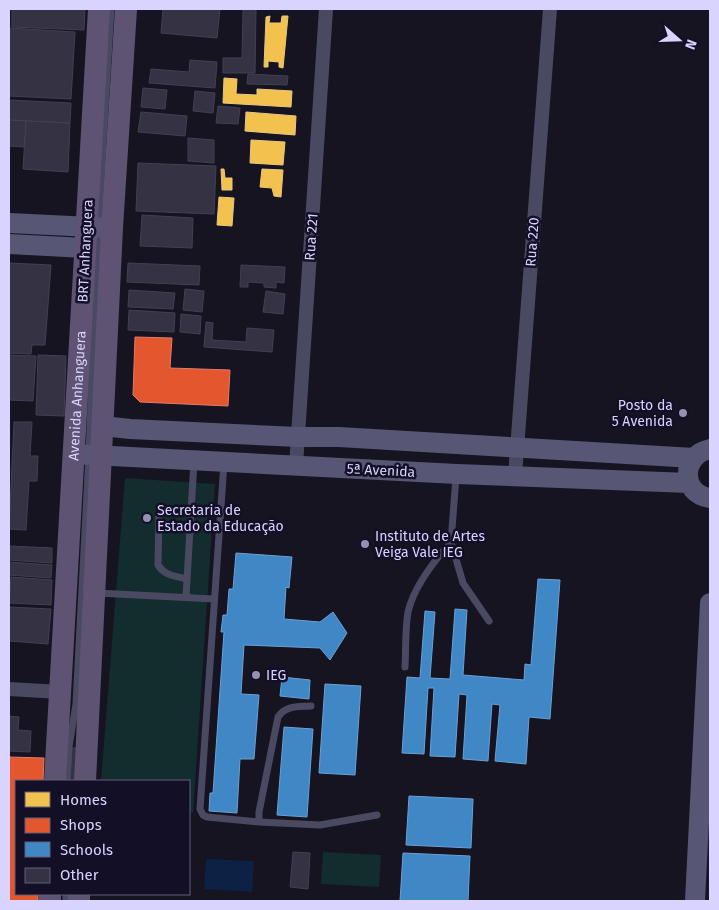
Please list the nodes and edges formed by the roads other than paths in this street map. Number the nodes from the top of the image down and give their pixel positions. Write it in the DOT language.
graph roads {
  1 [pos="100,9"];
  2 [pos="111,9"];
  3 [pos="126,9"];
  4 [pos="326,9"];
  5 [pos="550,9"];
  6 [pos="9,224"];
  7 [pos="95,233"];
  8 [pos="9,244"];
  9 [pos="103,426"];
  10 [pos="298,437"];
  11 [pos="516,448"];
  12 [pos="702,453"];
  13 [pos="88,455"];
  14 [pos="194,461"];
  15 [pos="224,462"];
  16 [pos="296,466"];
  17 [pos="457,474"];
  18 [pos="515,476"];
  19 [pos="690,483"];
  20 [pos="710,498"];
  21 [pos="159,515"];
  22 [pos="451,542"];
  23 [pos="186,579"];
  24 [pos="94,593"];
  25 [pos="186,598"];
  26 [pos="214,598"];
  27 [pos="710,603"];
  28 [pos="489,621"];
  29 [pos="709,653"];
  30 [pos="405,667"];
  31 [pos="9,689"];
  32 [pos="68,698"];
  33 [pos="311,706"];
  34 [pos="55,780"];
  35 [pos="67,780"];
  36 [pos="79,780"];
  37 [pos="85,780"];
  38 [pos="377,816"];
  39 [pos="259,822"];
  40 [pos="695,901"];
  1 -- 7 [label="main road, Avenida Anhanguera"];
  2 -- 7 [label="lane, BRT Anhanguera"];
  3 -- 7 [label="main road, Avenida Anhanguera"];
  4 -- 10 [label="street, Rua 221"];
  5 -- 11 [label="street, Rua 220"];
  6 -- 7 [label="main road"];
  7 -- 8 [label="main road"];
  7 -- 9 [label="main road, Avenida Anhanguera"];
  7 -- 13 [label="main road, Avenida Anhanguera"];
  9 -- 10 [label="main road"];
  9 -- 13 [label="main road, Avenida Anhanguera"];
  10 -- 11 [label="main road"];
  10 -- 16 [label="street, Rua 221"];
  11 -- 12 [label="main road"];
  11 -- 18 [label="street, Rua 220"];
  12 -- 19 [label="main road"];
  13 -- 14 [label="main road, 5ª Avenida"];
  13 -- 24 [label="main road, Avenida Anhanguera"];
  13 -- 32 [label="main road, Avenida Anhanguera"];
  14 -- 15 [label="main road, 5ª Avenida"];
  14 -- 23 [label="lane"];
  15 -- 16 [label="main road, 5ª Avenida"];
  15 -- 26 [label="lane"];
  16 -- 17 [label="main road, 5ª Avenida"];
  17 -- 18 [label="main road, 5ª Avenida"];
  17 -- 22 [label="lane"];
  18 -- 19 [label="main road, 5ª Avenida"];
  19 -- 20 [label="main road"];
  21 -- 23 [label="lane"];
  22 -- 28 [label="lane"];
  22 -- 30 [label="lane"];
  23 -- 25 [label="lane"];
  24 -- 25 [label="lane"];
  24 -- 37 [label="main road, Avenida Anhanguera"];
  25 -- 26 [label="lane"];
  26 -- 39 [label="lane"];
  27 -- 29 [label="main road"];
  29 -- 40 [label="main road"];
  31 -- 32 [label="street"];
  32 -- 34 [label="main road, Avenida Anhanguera"];
  32 -- 35 [label="lane"];
  32 -- 36 [label="lane"];
  33 -- 39 [label="lane"];
  38 -- 39 [label="lane"];
}
